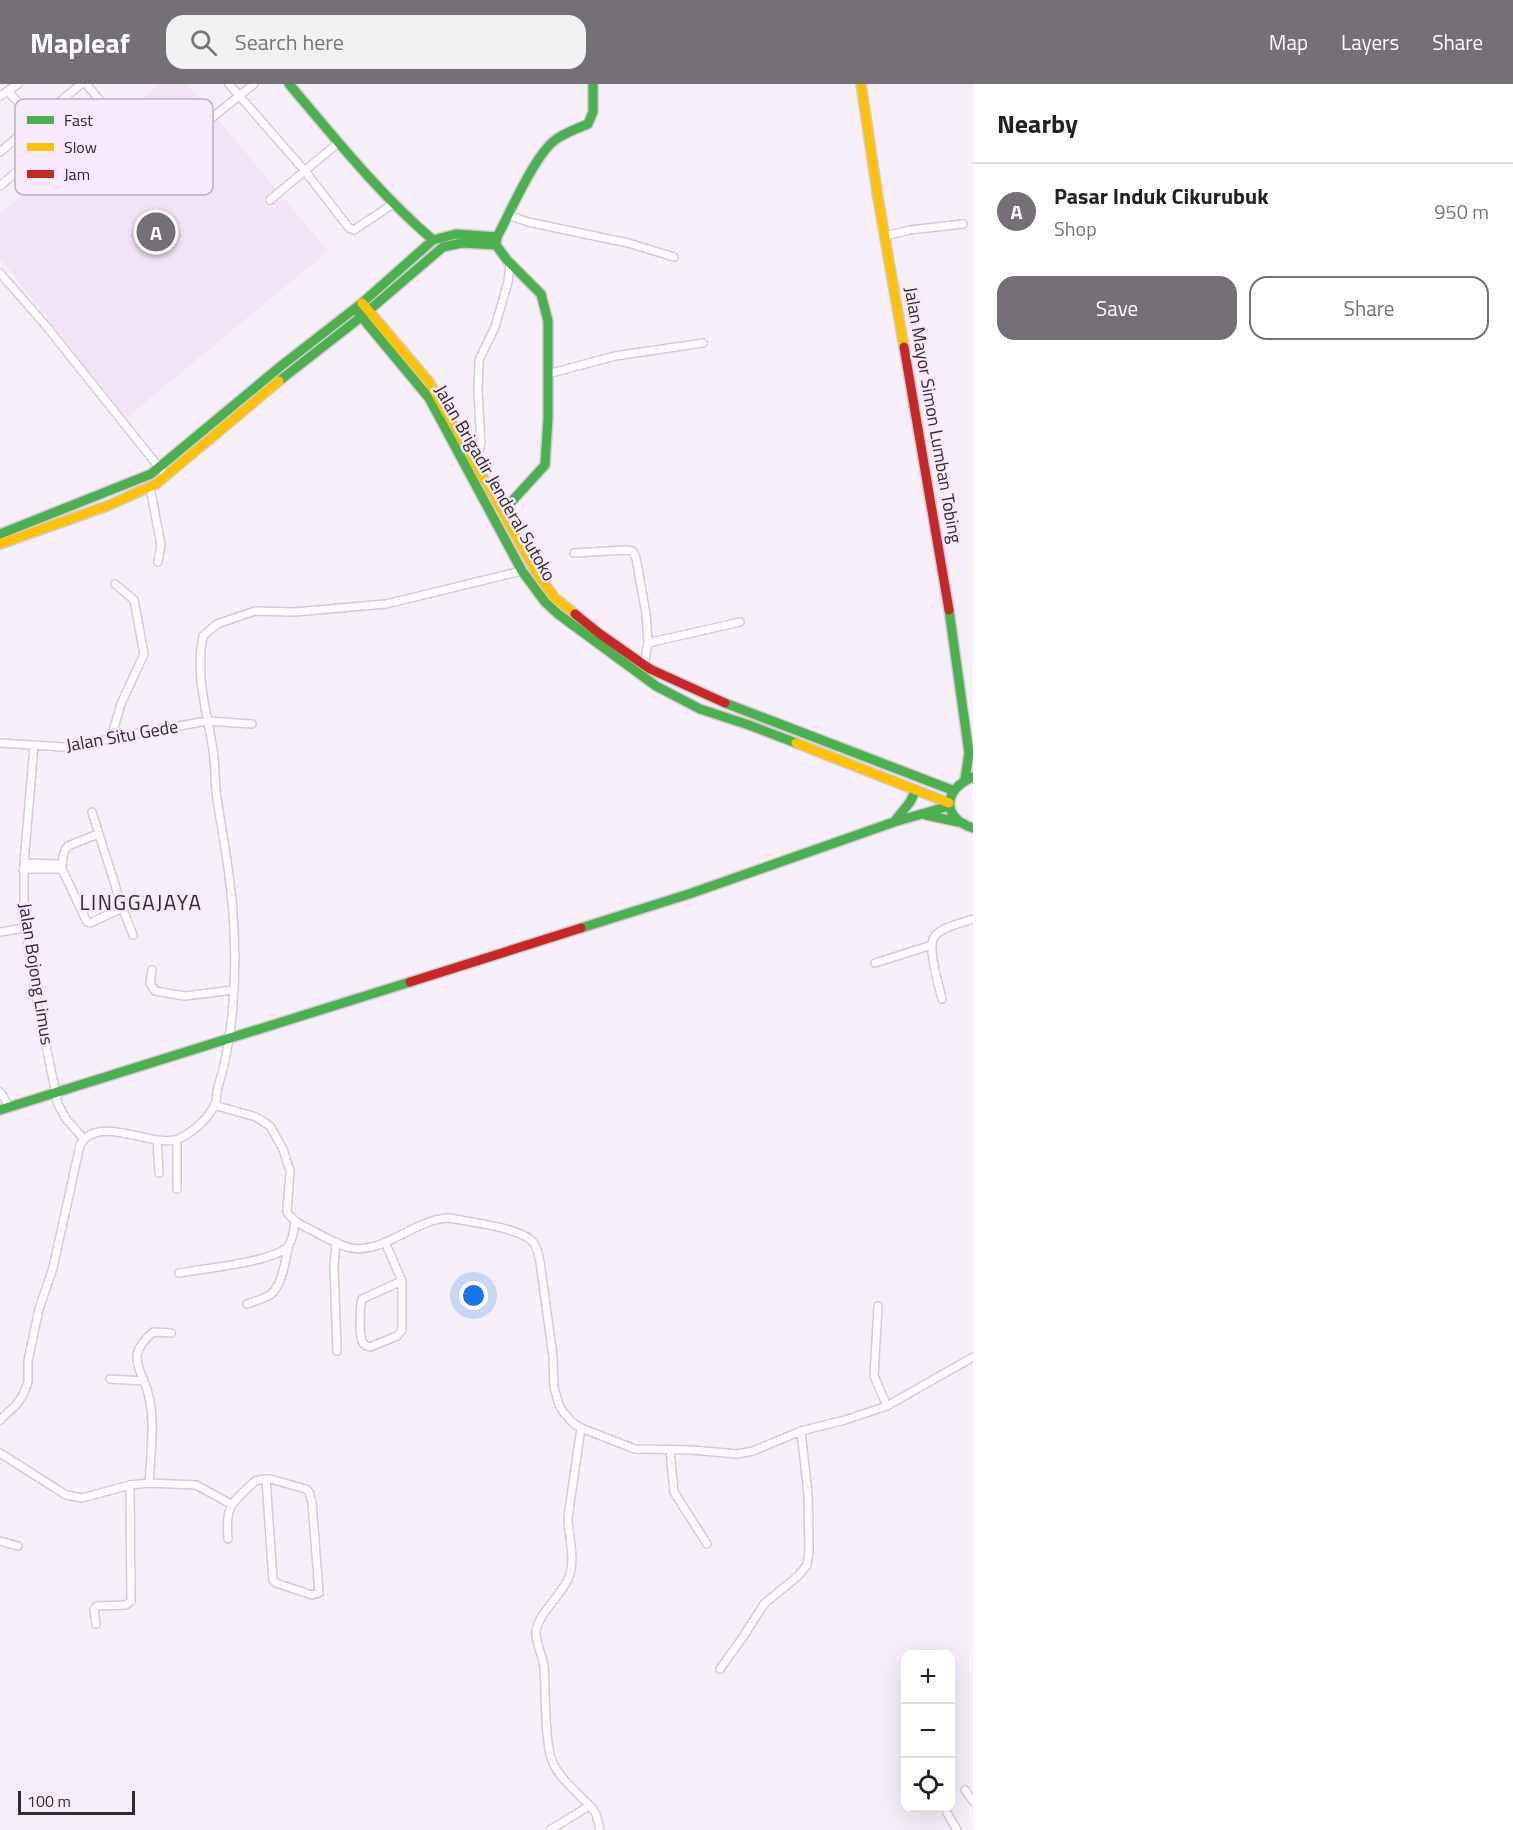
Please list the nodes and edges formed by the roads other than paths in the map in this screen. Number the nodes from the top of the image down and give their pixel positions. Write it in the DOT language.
graph roads {
  1 [pos="18,84"];
  2 [pos="81,84"];
  3 [pos="86,84"];
  4 [pos="229,84"];
  5 [pos="254,84"];
  6 [pos="289,84"];
  7 [pos="593,84"];
  8 [pos="861,84"];
  9 [pos="8,92"];
  10 [pos="0,96"];
  11 [pos="239,96"];
  12 [pos="15,99"];
  13 [pos="63,99"];
  14 [pos="99,99"];
  15 [pos="213,117"];
  16 [pos="15,139"];
  17 [pos="338,143"];
  18 [pos="0,152"];
  19 [pos="305,171"];
  20 [pos="15,173"];
  21 [pos="0,186"];
  22 [pos="270,200"];
  23 [pos="393,204"];
  24 [pos="508,215"];
  25 [pos="963,224"];
  26 [pos="885,236"];
  27 [pos="433,240"];
  28 [pos="496,241"];
  29 [pos="674,257"];
  30 [pos="510,263"];
  31 [pos="0,273"];
  32 [pos="362,309"];
  33 [pos="703,343"];
  34 [pos="548,374"];
  35 [pos="475,461"];
  36 [pos="159,467"];
  37 [pos="476,474"];
  38 [pos="166,476"];
  39 [pos="150,488"];
  40 [pos="503,511"];
  41 [pos="0,534"];
  42 [pos="0,544"];
  43 [pos="574,554"];
  44 [pos="158,562"];
  45 [pos="522,571"];
  46 [pos="115,584"];
  47 [pos="740,622"];
  48 [pos="597,638"];
  49 [pos="648,643"];
  50 [pos="644,665"];
  51 [pos="708,698"];
  52 [pos="700,709"];
  53 [pos="207,722"];
  54 [pos="252,724"];
  55 [pos="111,738"];
  56 [pos="0,743"];
  57 [pos="34,746"];
  58 [pos="971,757"];
  59 [pos="969,778"];
  60 [pos="916,790"];
  61 [pos="952,790"];
  62 [pos="949,805"];
  63 [pos="92,812"];
  64 [pos="923,814"];
  65 [pos="894,822"];
  66 [pos="958,822"];
  67 [pos="971,828"];
  68 [pos="98,834"];
  69 [pos="973,837"];
  70 [pos="23,866"];
  71 [pos="62,866"];
  72 [pos="140,900"];
  73 [pos="122,907"];
  74 [pos="973,919"];
  75 [pos="25,928"];
  76 [pos="0,932"];
  77 [pos="133,935"];
  78 [pos="932,945"];
  79 [pos="875,963"];
  80 [pos="152,970"];
  81 [pos="233,990"];
  82 [pos="942,999"];
  83 [pos="229,1039"];
  84 [pos="0,1092"];
  85 [pos="56,1093"];
  86 [pos="214,1105"];
  87 [pos="5,1109"];
  88 [pos="84,1139"];
  89 [pos="157,1140"];
  90 [pos="177,1140"];
  91 [pos="159,1173"];
  92 [pos="177,1189"];
  93 [pos="295,1222"];
  94 [pos="336,1242"];
  95 [pos="385,1242"];
  96 [pos="289,1245"];
  97 [pos="179,1273"];
  98 [pos="402,1281"];
  99 [pos="247,1304"];
  100 [pos="878,1306"];
  101 [pos="171,1332"];
  102 [pos="337,1351"];
  103 [pos="973,1357"];
  104 [pos="110,1379"];
  105 [pos="144,1380"];
  106 [pos="887,1406"];
  107 [pos="0,1420"];
  108 [pos="581,1428"];
  109 [pos="801,1431"];
  110 [pos="670,1450"];
  111 [pos="0,1453"];
  112 [pos="266,1479"];
  113 [pos="149,1482"];
  114 [pos="130,1485"];
  115 [pos="231,1504"];
  116 [pos="228,1539"];
  117 [pos="0,1541"];
  118 [pos="707,1544"];
  119 [pos="18,1546"];
  120 [pos="96,1624"];
  121 [pos="720,1669"];
  122 [pos="965,1790"];
  123 [pos="973,1802"];
  124 [pos="589,1806"];
  125 [pos="947,1813"];
  126 [pos="550,1830"];
  127 [pos="600,1830"];
  128 [pos="957,1830"];
  1 -- 9 [label="street"];
  2 -- 13 [label="street"];
  3 -- 14 [label="street"];
  4 -- 11 [label="street"];
  5 -- 11 [label="street"];
  6 -- 17 [label="street"];
  7 -- 24 [label="street"];
  8 -- 26 [label="street, Jalan Mayor Simon Lumban Tobing"];
  9 -- 10 [label="street"];
  9 -- 12 [label="street"];
  11 -- 15 [label="street"];
  11 -- 19 [label="street"];
  16 -- 18 [label="street"];
  17 -- 19 [label="street"];
  17 -- 23 [label="street"];
  19 -- 22 [label="street"];
  19 -- 23 [label="street"];
  20 -- 21 [label="street"];
  23 -- 27 [label="street"];
  24 -- 28 [label="street"];
  24 -- 29 [label="street"];
  25 -- 26 [label="street"];
  26 -- 58 [label="street, Jalan Mayor Simon Lumban Tobing"];
  27 -- 28 [label="street"];
  27 -- 32 [label="street"];
  28 -- 30 [label="street"];
  28 -- 32 [label="street"];
  30 -- 34 [label="street"];
  30 -- 35 [label="street"];
  31 -- 36 [label="street"];
  32 -- 35 [label="street"];
  32 -- 36 [label="street"];
  32 -- 37 [label="street, Jalan Brigadir Jenderal Sutoko"];
  32 -- 38 [label="street"];
  33 -- 34 [label="street"];
  34 -- 40 [label="street"];
  35 -- 37 [label="street"];
  36 -- 38 [label="street"];
  36 -- 41 [label="street"];
  37 -- 40 [label="street"];
  37 -- 45 [label="street, Jalan Brigadir Jenderal Sutoko"];
  38 -- 39 [label="street"];
  39 -- 42 [label="street"];
  39 -- 44 [label="street"];
  40 -- 48 [label="street"];
  43 -- 49 [label="street"];
  45 -- 48 [label="street, Jalan Brigadir Jenderal Sutoko"];
  45 -- 53 [label="street"];
  46 -- 55 [label="street"];
  47 -- 49 [label="street"];
  48 -- 50 [label="street"];
  48 -- 52 [label="street, Jalan Brigadir Jenderal Sutoko"];
  49 -- 50 [label="street"];
  50 -- 51 [label="street"];
  51 -- 52 [label="street"];
  51 -- 61 [label="street"];
  52 -- 60 [label="street, Jalan Brigadir Jenderal Sutoko"];
  53 -- 54 [label="street, Jalan Situ Gede"];
  53 -- 55 [label="street, Jalan Situ Gede"];
  53 -- 81 [label="street"];
  55 -- 57 [label="street, Jalan Situ Gede"];
  56 -- 57 [label="street, Jalan Situ Gede"];
  57 -- 70 [label="street, Jalan Bojong Limus"];
  58 -- 59 [label="street, Jalan Mayor Simon Lumban Tobing"];
  59 -- 61 [label="street"];
  60 -- 62 [label="street, Jalan Brigadir Jenderal Sutoko"];
  60 -- 65 [label="street"];
  61 -- 62 [label="street"];
  62 -- 64 [label="street"];
  62 -- 66 [label="street"];
  63 -- 68 [label="street"];
  64 -- 65 [label="street"];
  64 -- 66 [label="street"];
  65 -- 83 [label="street"];
  66 -- 67 [label="street"];
  67 -- 69 [label="street"];
  68 -- 71 [label="street"];
  68 -- 73 [label="street"];
  70 -- 71 [label="street"];
  70 -- 75 [label="street, Jalan Bojong Limus"];
  71 -- 73 [label="street"];
  72 -- 73 [label="street"];
  73 -- 77 [label="street"];
  74 -- 78 [label="street"];
  75 -- 76 [label="street"];
  75 -- 85 [label="street, Jalan Bojong Limus"];
  78 -- 79 [label="street"];
  78 -- 82 [label="street"];
  80 -- 81 [label="street"];
  81 -- 83 [label="street"];
  83 -- 85 [label="street"];
  83 -- 86 [label="street"];
  84 -- 87 [label="street"];
  85 -- 87 [label="street"];
  85 -- 88 [label="street, Jalan Bojong Limus"];
  86 -- 90 [label="street"];
  86 -- 93 [label="street"];
  88 -- 89 [label="street"];
  88 -- 107 [label="street"];
  89 -- 90 [label="street"];
  89 -- 91 [label="street"];
  90 -- 92 [label="street"];
  93 -- 94 [label="street"];
  93 -- 96 [label="street"];
  94 -- 95 [label="street"];
  94 -- 102 [label="street"];
  95 -- 98 [label="street"];
  95 -- 108 [label="street"];
  96 -- 97 [label="street"];
  96 -- 99 [label="street"];
  98 -- 98 [label="street"];
  100 -- 106 [label="street"];
  101 -- 105 [label="street"];
  103 -- 106 [label="street"];
  104 -- 105 [label="street"];
  105 -- 113 [label="street"];
  106 -- 109 [label="street"];
  108 -- 110 [label="street"];
  108 -- 124 [label="street"];
  109 -- 110 [label="street"];
  109 -- 121 [label="street"];
  110 -- 118 [label="street"];
  111 -- 114 [label="street"];
  112 -- 112 [label="street"];
  112 -- 115 [label="street"];
  113 -- 114 [label="street"];
  113 -- 115 [label="street"];
  114 -- 120 [label="street"];
  115 -- 116 [label="street"];
  117 -- 119 [label="street"];
  122 -- 123 [label="street"];
  124 -- 126 [label="street"];
  124 -- 127 [label="street"];
  125 -- 128 [label="street"];
}
